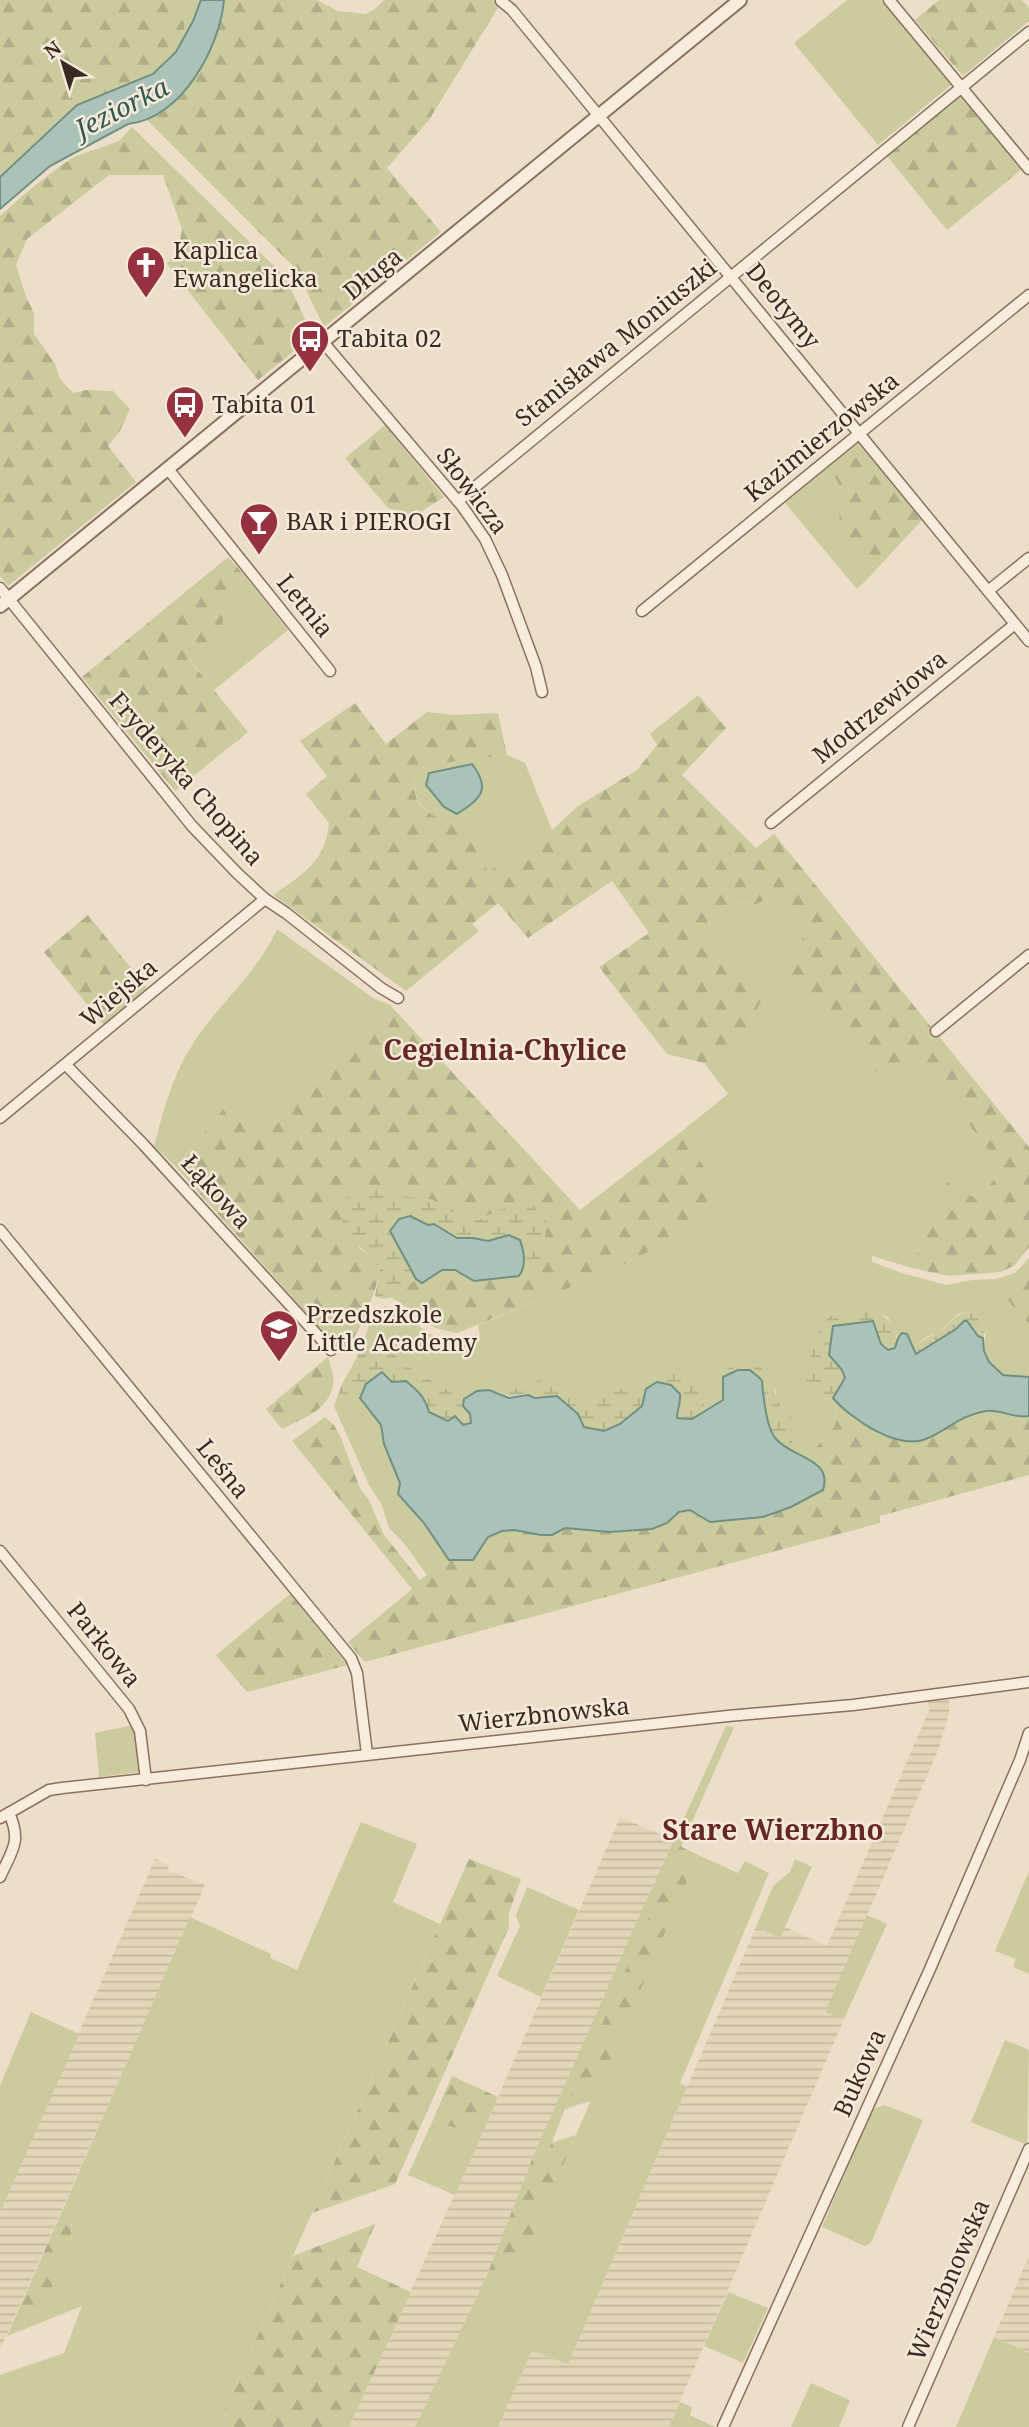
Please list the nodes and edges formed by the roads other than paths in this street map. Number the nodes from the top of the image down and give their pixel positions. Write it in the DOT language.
graph roads {
  1 [pos="740,0"];
  2 [pos="889,0"];
  3 [pos="501,1"];
  4 [pos="1029,32"];
  5 [pos="962,88"];
  6 [pos="600,116"];
  7 [pos="1029,169"];
  8 [pos="732,276"];
  9 [pos="1029,295"];
  10 [pos="323,342"];
  11 [pos="859,434"];
  12 [pos="168,469"];
  13 [pos="458,501"];
  14 [pos="1029,558"];
  15 [pos="0,588"];
  16 [pos="988,591"];
  17 [pos="5,603"];
  18 [pos="642,611"];
  19 [pos="1015,624"];
  20 [pos="1029,641"];
  21 [pos="330,671"];
  22 [pos="542,692"];
  23 [pos="771,822"];
  24 [pos="265,899"];
  25 [pos="1029,955"];
  26 [pos="398,998"];
  27 [pos="936,1031"];
  28 [pos="66,1065"];
  29 [pos="0,1118"];
  30 [pos="0,1230"];
  31 [pos="331,1350"];
  32 [pos="0,1551"];
  33 [pos="1029,1682"];
  34 [pos="1029,1733"];
  35 [pos="367,1754"];
  36 [pos="146,1780"];
  37 [pos="5,1816"];
  38 [pos="0,1877"];
  39 [pos="1029,2149"];
  40 [pos="723,2427"];
  41 [pos="908,2427"];
  1 -- 6 [label="street, Długa"];
  2 -- 5 [label="street"];
  3 -- 6 [label="street, Deotymy"];
  4 -- 5 [label="street, Stanisława Moniuszki"];
  5 -- 7 [label="street"];
  5 -- 8 [label="street, Stanisława Moniuszki"];
  6 -- 8 [label="street, Deotymy"];
  6 -- 10 [label="street, Długa"];
  8 -- 11 [label="street, Deotymy"];
  8 -- 13 [label="street, Stanisława Moniuszki"];
  9 -- 11 [label="street, Kazimierzowska"];
  10 -- 12 [label="street, Długa"];
  10 -- 13 [label="street, Słowicza"];
  11 -- 16 [label="street, Deotymy"];
  11 -- 18 [label="street, Kazimierzowska"];
  12 -- 17 [label="street, Długa"];
  12 -- 21 [label="street, Letnia"];
  13 -- 22 [label="street, Słowicza"];
  14 -- 16 [label="street"];
  15 -- 17 [label="street, Fryderyka Chopina"];
  16 -- 19 [label="street, Deotymy"];
  17 -- 24 [label="street, Fryderyka Chopina"];
  19 -- 20 [label="street, Deotymy"];
  19 -- 23 [label="street, Modrzewiowa"];
  24 -- 26 [label="street, Fryderyka Chopina"];
  24 -- 28 [label="street, Wiejska"];
  25 -- 27 [label="street"];
  28 -- 29 [label="street, Wiejska"];
  28 -- 31 [label="street, Łąkowa"];
  30 -- 35 [label="street, Leśna"];
  32 -- 36 [label="street, Parkowa"];
  33 -- 35 [label="street, Wierzbnowska"];
  34 -- 40 [label="street, Bukowa"];
  35 -- 36 [label="street, Wierzbnowska"];
  36 -- 37 [label="street, Wierzbnowska"];
  37 -- 38 [label="street"];
  39 -- 41 [label="street, Wierzbnowska"];
}
